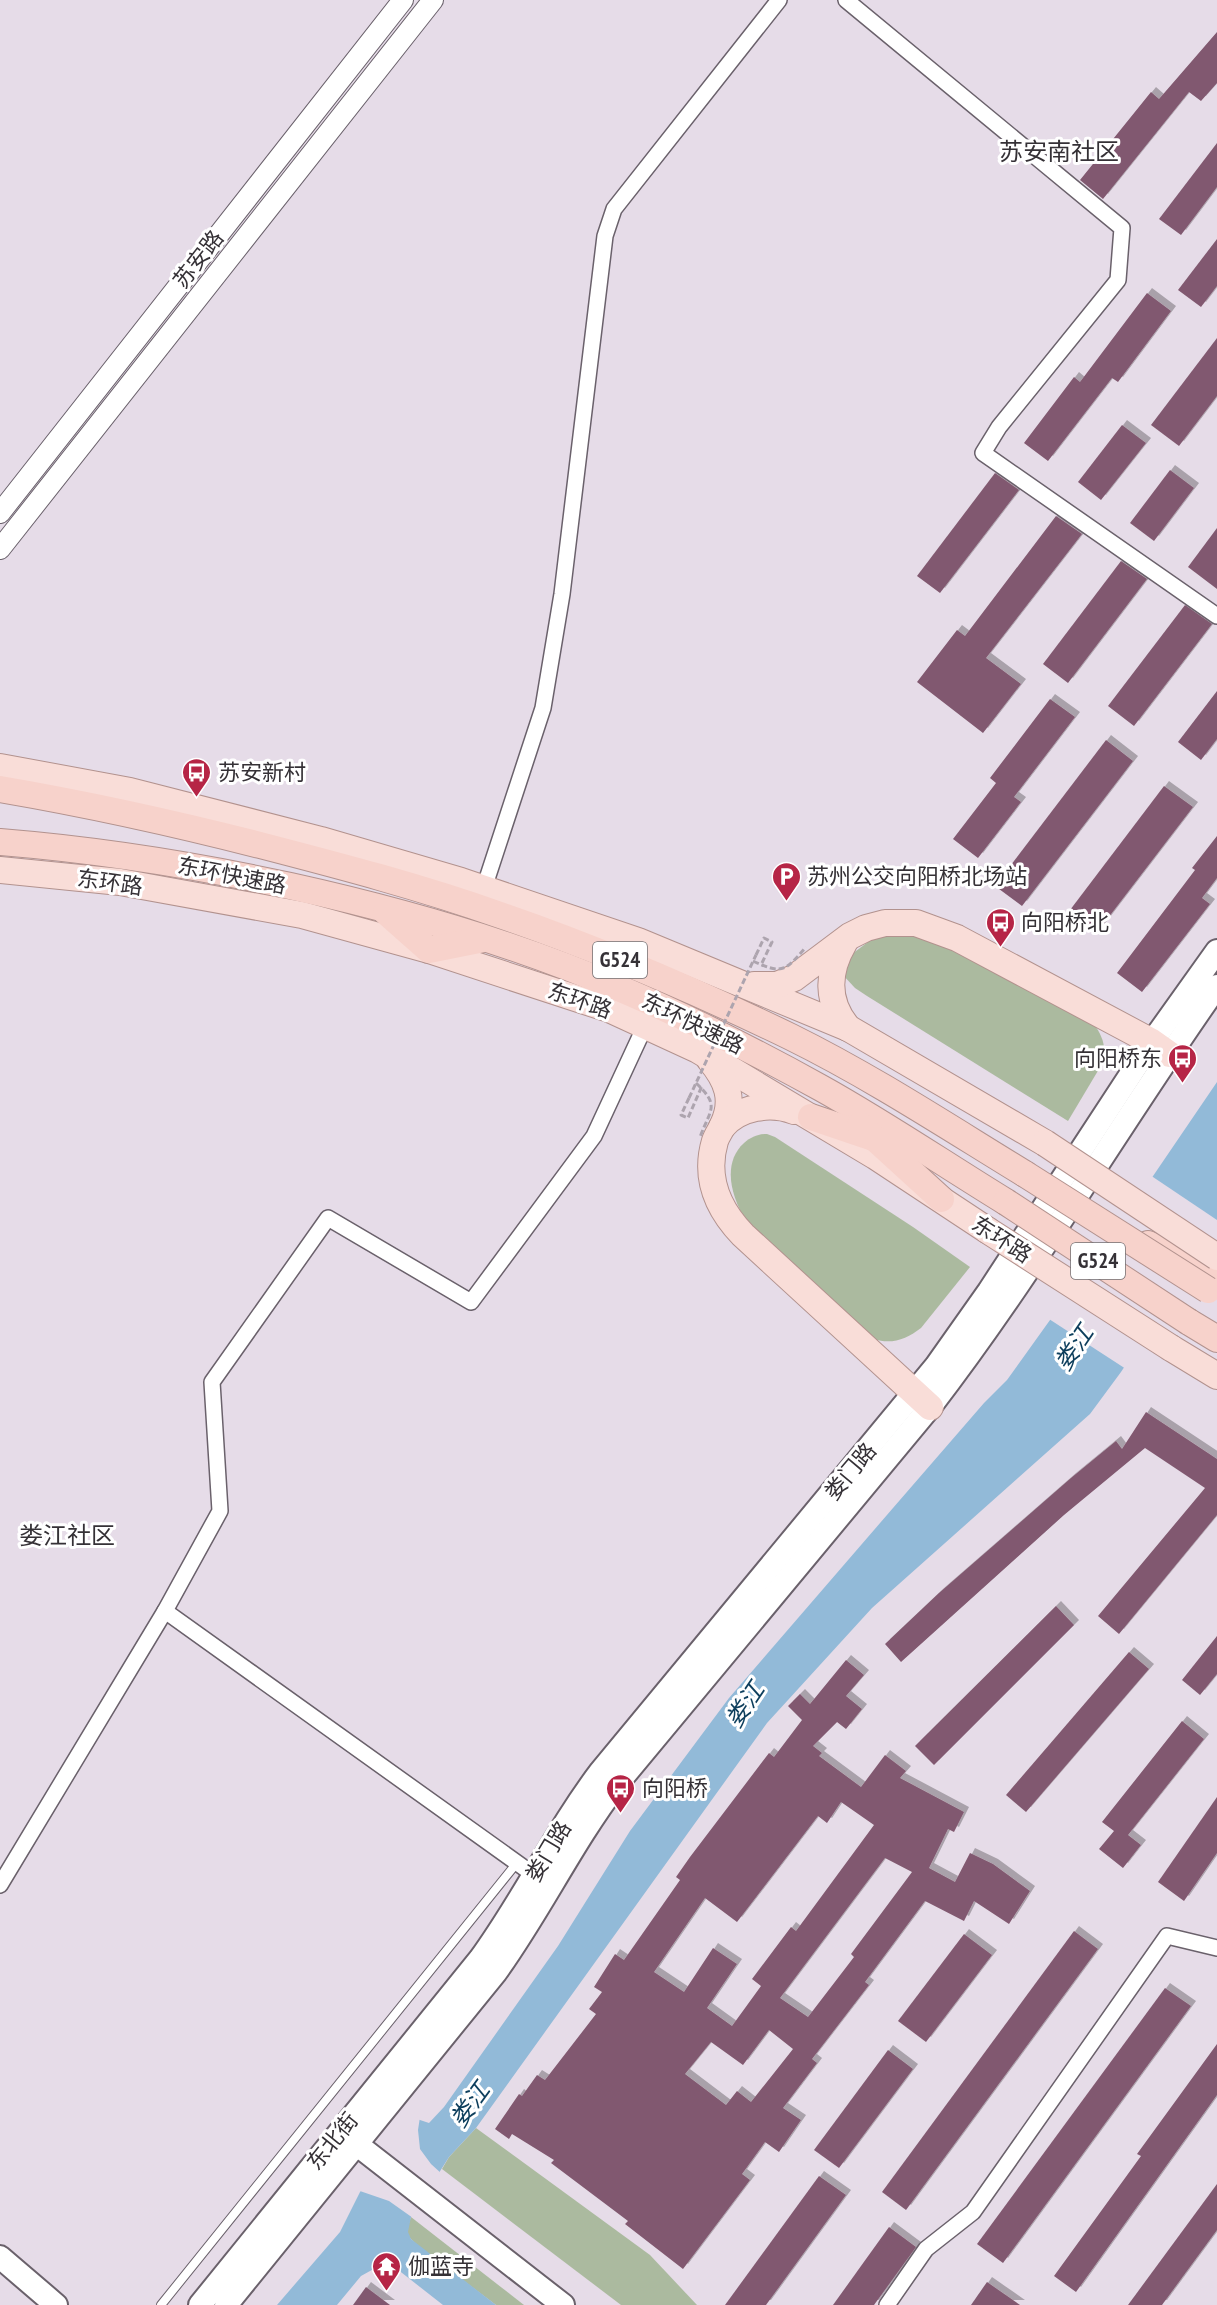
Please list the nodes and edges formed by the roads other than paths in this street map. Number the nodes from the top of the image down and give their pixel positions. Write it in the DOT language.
graph roads {
  1 [pos="403,0"];
  2 [pos="433,0"];
  3 [pos="779,0"];
  4 [pos="846,0"];
  5 [pos="0,513"];
  6 [pos="0,549"];
  7 [pos="1217,616"];
  8 [pos="0,767"];
  9 [pos="0,789"];
  10 [pos="0,842"];
  11 [pos="0,870"];
  12 [pos="484,888"];
  13 [pos="379,906"];
  14 [pos="848,938"];
  15 [pos="488,939"];
  16 [pos="429,950"];
  17 [pos="1217,951"];
  18 [pos="749,972"];
  19 [pos="1217,986"];
  20 [pos="645,1026"];
  21 [pos="848,1028"];
  22 [pos="1161,1048"];
  23 [pos="698,1050"];
  24 [pos="821,1088"];
  25 [pos="811,1117"];
  26 [pos="711,1132"];
  27 [pos="875,1138"];
  28 [pos="936,1159"];
  29 [pos="941,1199"];
  30 [pos="1217,1257"];
  31 [pos="1214,1287"];
  32 [pos="1217,1339"];
  33 [pos="1217,1376"];
  34 [pos="922,1400"];
  35 [pos="165,1611"];
  36 [pos="534,1876"];
  37 [pos="0,1885"];
  38 [pos="1217,1948"];
  39 [pos="473,1983"];
  40 [pos="348,2138"];
  41 [pos="0,2257"];
  42 [pos="56,2305"];
  43 [pos="161,2305"];
  44 [pos="200,2305"];
  45 [pos="226,2305"];
  46 [pos="563,2305"];
  47 [pos="886,2305"];
  1 -- 5 [label="street, 苏安路"];
  2 -- 6 [label="street, 苏安路"];
  3 -- 12 [label="street"];
  4 -- 7 [label="street"];
  8 -- 12 [label="main road"];
  9 -- 31 [label="highway, 东环快速路 / G524, bridge"];
  10 -- 13 [label="highway, 东环快速路 / G524"];
  11 -- 16 [label="main road, 东环路"];
  12 -- 18 [label="main road"];
  13 -- 15 [label="highway, 东环快速路 / G524"];
  13 -- 16 [label="highway"];
  14 -- 18 [label="main road"];
  14 -- 21 [label="main road"];
  14 -- 22 [label="main road"];
  15 -- 16 [label="highway"];
  15 -- 24 [label="highway, 东环快速路 / G524"];
  16 -- 20 [label="main road, 东环路"];
  17 -- 22 [label="main road, 娄门路"];
  18 -- 21 [label="main road"];
  19 -- 22 [label="main road, 娄门路"];
  20 -- 23 [label="main road, 东环路"];
  20 -- 35 [label="street"];
  21 -- 30 [label="main road, bridge"];
  22 -- 34 [label="main road, 娄门路"];
  23 -- 25 [label="main road, 东环路"];
  23 -- 26 [label="main road"];
  24 -- 27 [label="highway"];
  24 -- 28 [label="highway, 东环快速路 / G524"];
  25 -- 26 [label="main road"];
  25 -- 27 [label="highway"];
  25 -- 29 [label="main road, 东环路"];
  26 -- 34 [label="main road"];
  27 -- 28 [label="highway"];
  27 -- 29 [label="highway"];
  28 -- 32 [label="highway, 东环快速路 / G524, bridge"];
  29 -- 33 [label="main road, 东环路, bridge"];
  34 -- 36 [label="main road, 娄门路"];
  35 -- 36 [label="street"];
  35 -- 37 [label="street"];
  36 -- 39 [label="main road, 娄门路"];
  36 -- 43 [label="lane"];
  38 -- 47 [label="street"];
  39 -- 40 [label="main road, 东北街"];
  40 -- 44 [label="main road, 东北街"];
  40 -- 45 [label="main road, 东北街"];
  40 -- 46 [label="main road"];
  41 -- 42 [label="main road"];
}
